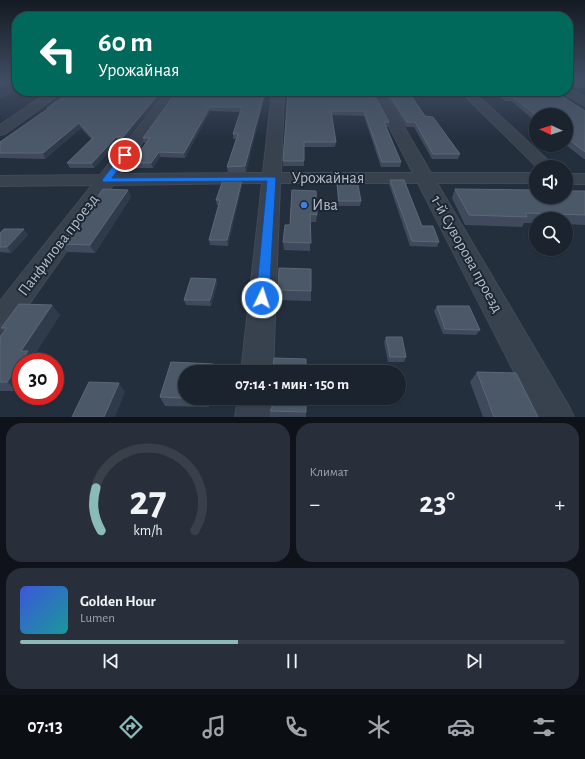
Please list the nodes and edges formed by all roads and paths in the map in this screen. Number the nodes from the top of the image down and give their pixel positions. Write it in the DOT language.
graph roads {
  1 [pos="46,99"];
  2 [pos="167,99"];
  3 [pos="277,99"];
  4 [pos="382,99"];
  5 [pos="475,99"];
  6 [pos="0,131"];
  7 [pos="540,160"];
  8 [pos="272,178"];
  9 [pos="425,178"];
  10 [pos="529,178"];
  11 [pos="573,179"];
  12 [pos="585,179"];
  13 [pos="106,180"];
  14 [pos="0,182"];
  15 [pos="0,322"];
  16 [pos="258,365"];
  17 [pos="254,405"];
  18 [pos="253,417"];
  19 [pos="556,417"];
  1 -- 6 [label="street"];
  2 -- 13 [label="street, Панфилова проезд"];
  3 -- 8 [label="street"];
  4 -- 9 [label="street, 1-й Суворова проезд"];
  5 -- 7 [label="street"];
  8 -- 9 [label="street, Урожайная"];
  8 -- 13 [label="street, Урожайная"];
  8 -- 16 [label="street"];
  9 -- 10 [label="street, Урожайная"];
  9 -- 19 [label="street, 1-й Суворова проезд"];
  11 -- 12 [label="street"];
  13 -- 14 [label="street, Урожайная"];
  13 -- 15 [label="street, Панфилова проезд"];
  17 -- 18 [label="street"];
}
